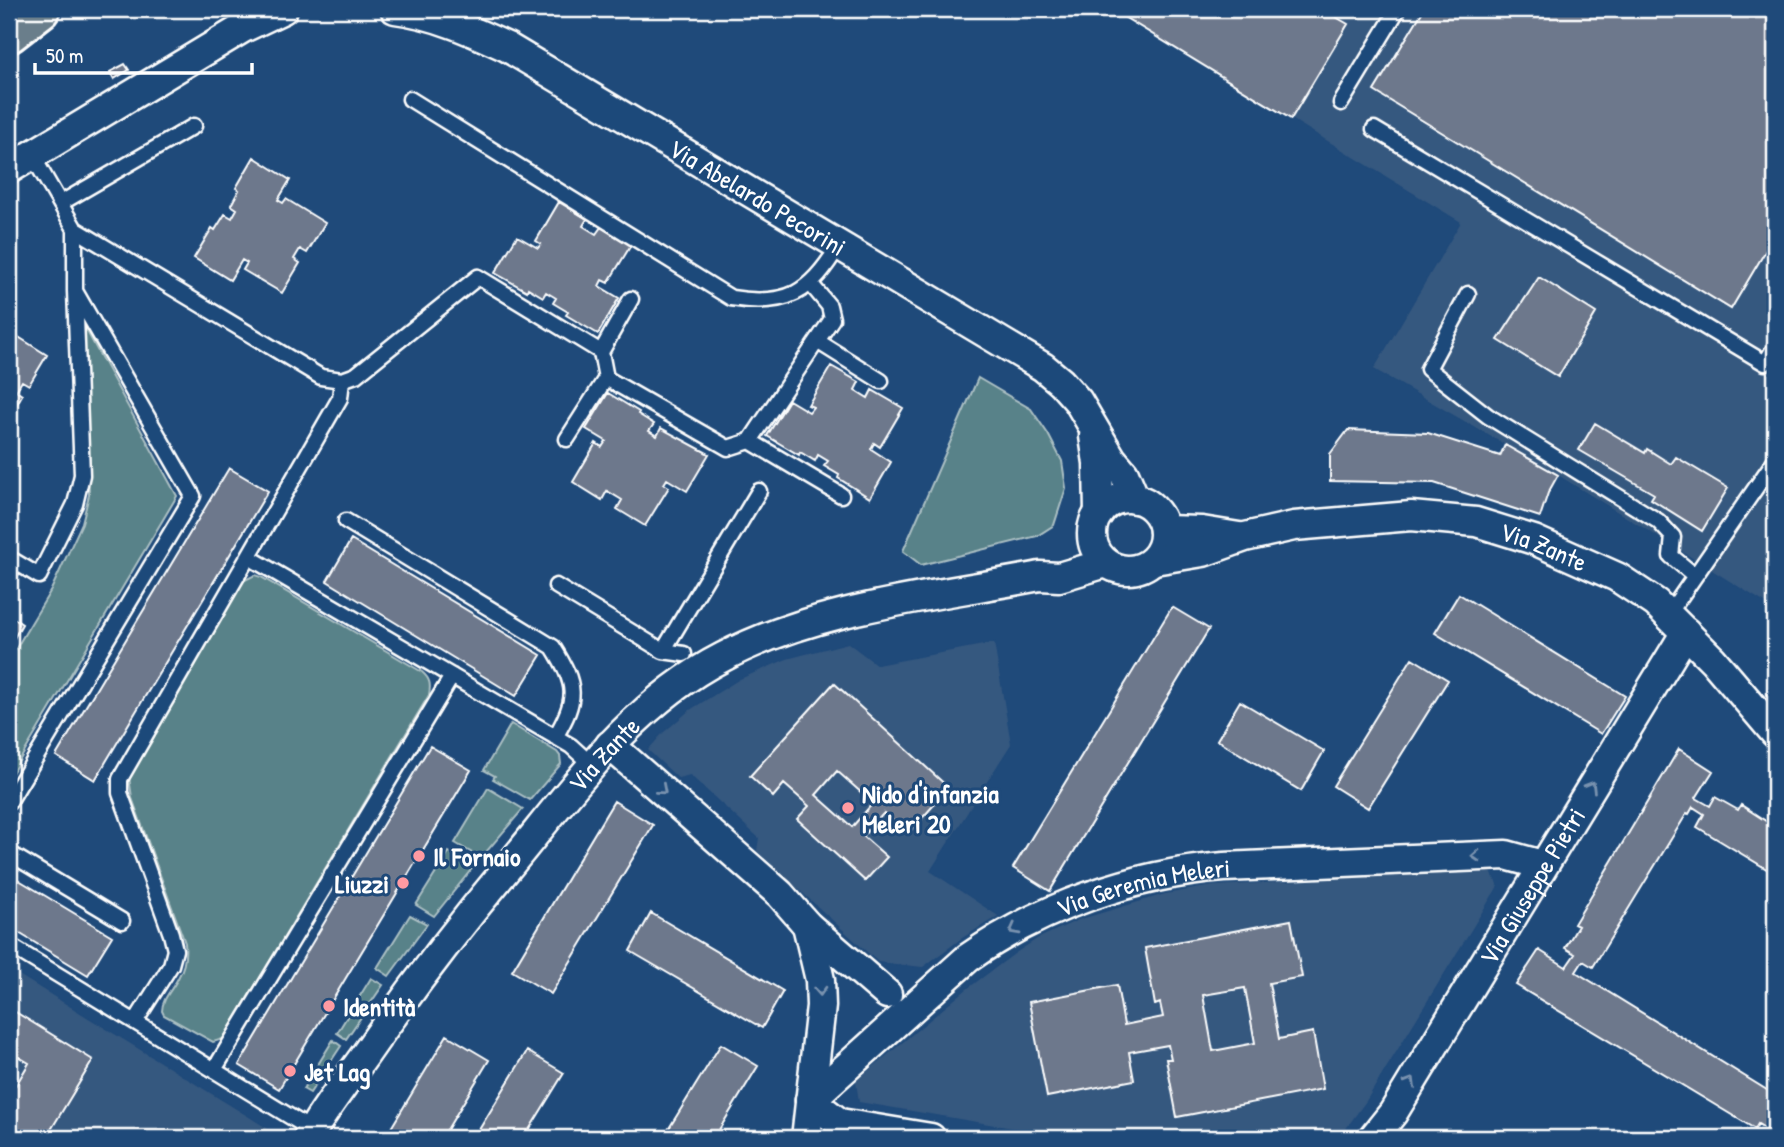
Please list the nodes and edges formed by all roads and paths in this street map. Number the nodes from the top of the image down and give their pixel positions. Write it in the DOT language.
graph roads {
  1 [pos="40,9"];
  2 [pos="283,9"];
  3 [pos="394,9"];
  4 [pos="1398,9"];
  5 [pos="9,33"];
  6 [pos="411,99"];
  7 [pos="1341,103"];
  8 [pos="194,126"];
  9 [pos="1374,129"];
  10 [pos="20,162"];
  11 [pos="61,203"];
  12 [pos="75,229"];
  13 [pos="839,245"];
  14 [pos="810,283"];
  15 [pos="75,291"];
  16 [pos="1468,294"];
  17 [pos="631,299"];
  18 [pos="817,341"];
  19 [pos="1775,347"];
  20 [pos="601,352"];
  21 [pos="606,378"];
  22 [pos="342,380"];
  23 [pos="881,381"];
  24 [pos="1093,427"];
  25 [pos="567,439"];
  26 [pos="750,441"];
  27 [pos="1775,460"];
  28 [pos="759,491"];
  29 [pos="841,495"];
  30 [pos="1135,499"];
  31 [pos="1099,513"];
  32 [pos="346,521"];
  33 [pos="1164,530"];
  34 [pos="1245,537"];
  35 [pos="1099,552"];
  36 [pos="249,557"];
  37 [pos="9,558"];
  38 [pos="1154,560"];
  39 [pos="1695,576"];
  40 [pos="556,586"];
  41 [pos="1677,623"];
  42 [pos="663,651"];
  43 [pos="684,654"];
  44 [pos="452,676"];
  45 [pos="1775,733"];
  46 [pos="555,737"];
  47 [pos="602,755"];
  48 [pos="9,802"];
  49 [pos="9,853"];
  50 [pos="1542,865"];
  51 [pos="122,921"];
  52 [pos="807,925"];
  53 [pos="9,946"];
  54 [pos="887,994"];
  55 [pos="135,1022"];
  56 [pos="214,1070"];
  57 [pos="810,1100"];
  58 [pos="310,1134"];
  59 [pos="806,1138"];
  60 [pos="931,1138"];
  61 [pos="1373,1138"];
  1 -- 5 [label="highway"];
  2 -- 10 [label="street"];
  3 -- 13 [label="street, Via Abelardo Pecorini"];
  4 -- 7 [label="lane"];
  6 -- 14 [label="lane"];
  8 -- 11 [label="lane"];
  9 -- 19 [label="lane"];
  10 -- 11 [label="lane"];
  11 -- 12 [label="lane"];
  12 -- 15 [label="lane"];
  12 -- 22 [label="lane"];
  13 -- 14 [label="lane"];
  13 -- 24 [label="street, Via Abelardo Pecorini"];
  14 -- 18 [label="lane"];
  15 -- 37 [label="lane"];
  15 -- 48 [label="lane"];
  16 -- 39 [label="lane"];
  17 -- 20 [label="lane"];
  18 -- 23 [label="lane"];
  18 -- 26 [label="lane"];
  20 -- 21 [label="lane"];
  20 -- 22 [label="lane"];
  21 -- 25 [label="lane"];
  21 -- 26 [label="lane"];
  22 -- 36 [label="lane"];
  24 -- 30 [label="street, Via Abelardo Pecorini"];
  24 -- 31 [label="street, Via Abelardo Pecorini"];
  26 -- 29 [label="lane"];
  27 -- 39 [label="lane"];
  28 -- 42 [label="lane"];
  30 -- 31 [label="street"];
  30 -- 33 [label="street"];
  31 -- 35 [label="street"];
  32 -- 46 [label="lane"];
  33 -- 34 [label="street, Via Zante"];
  33 -- 38 [label="street"];
  34 -- 38 [label="street, Via Zante"];
  34 -- 41 [label="street, Via Zante"];
  35 -- 38 [label="street, Via Zante"];
  35 -- 47 [label="street, Via Zante"];
  36 -- 44 [label="lane"];
  36 -- 55 [label="lane"];
  39 -- 41 [label="lane"];
  40 -- 42 [label="lane"];
  41 -- 45 [label="street, Via Zante"];
  50 -- 41 [label="street, Via Giuseppe Pietri, one-way"];
  42 -- 43 [label="lane"];
  44 -- 46 [label="lane"];
  44 -- 56 [label="lane"];
  46 -- 47 [label="lane"];
  47 -- 52 [label="street, one-way"];
  47 -- 58 [label="street, Via Zante"];
  49 -- 51 [label="lane"];
  50 -- 57 [label="street, Via Geremia Meleri, one-way"];
  61 -- 50 [label="street, Via Giuseppe Pietri, one-way"];
  52 -- 54 [label="street"];
  52 -- 57 [label="street, one-way"];
  53 -- 55 [label="lane"];
  55 -- 56 [label="lane"];
  56 -- 58 [label="lane"];
  57 -- 59 [label="street"];
  57 -- 60 [label="street"];
}
